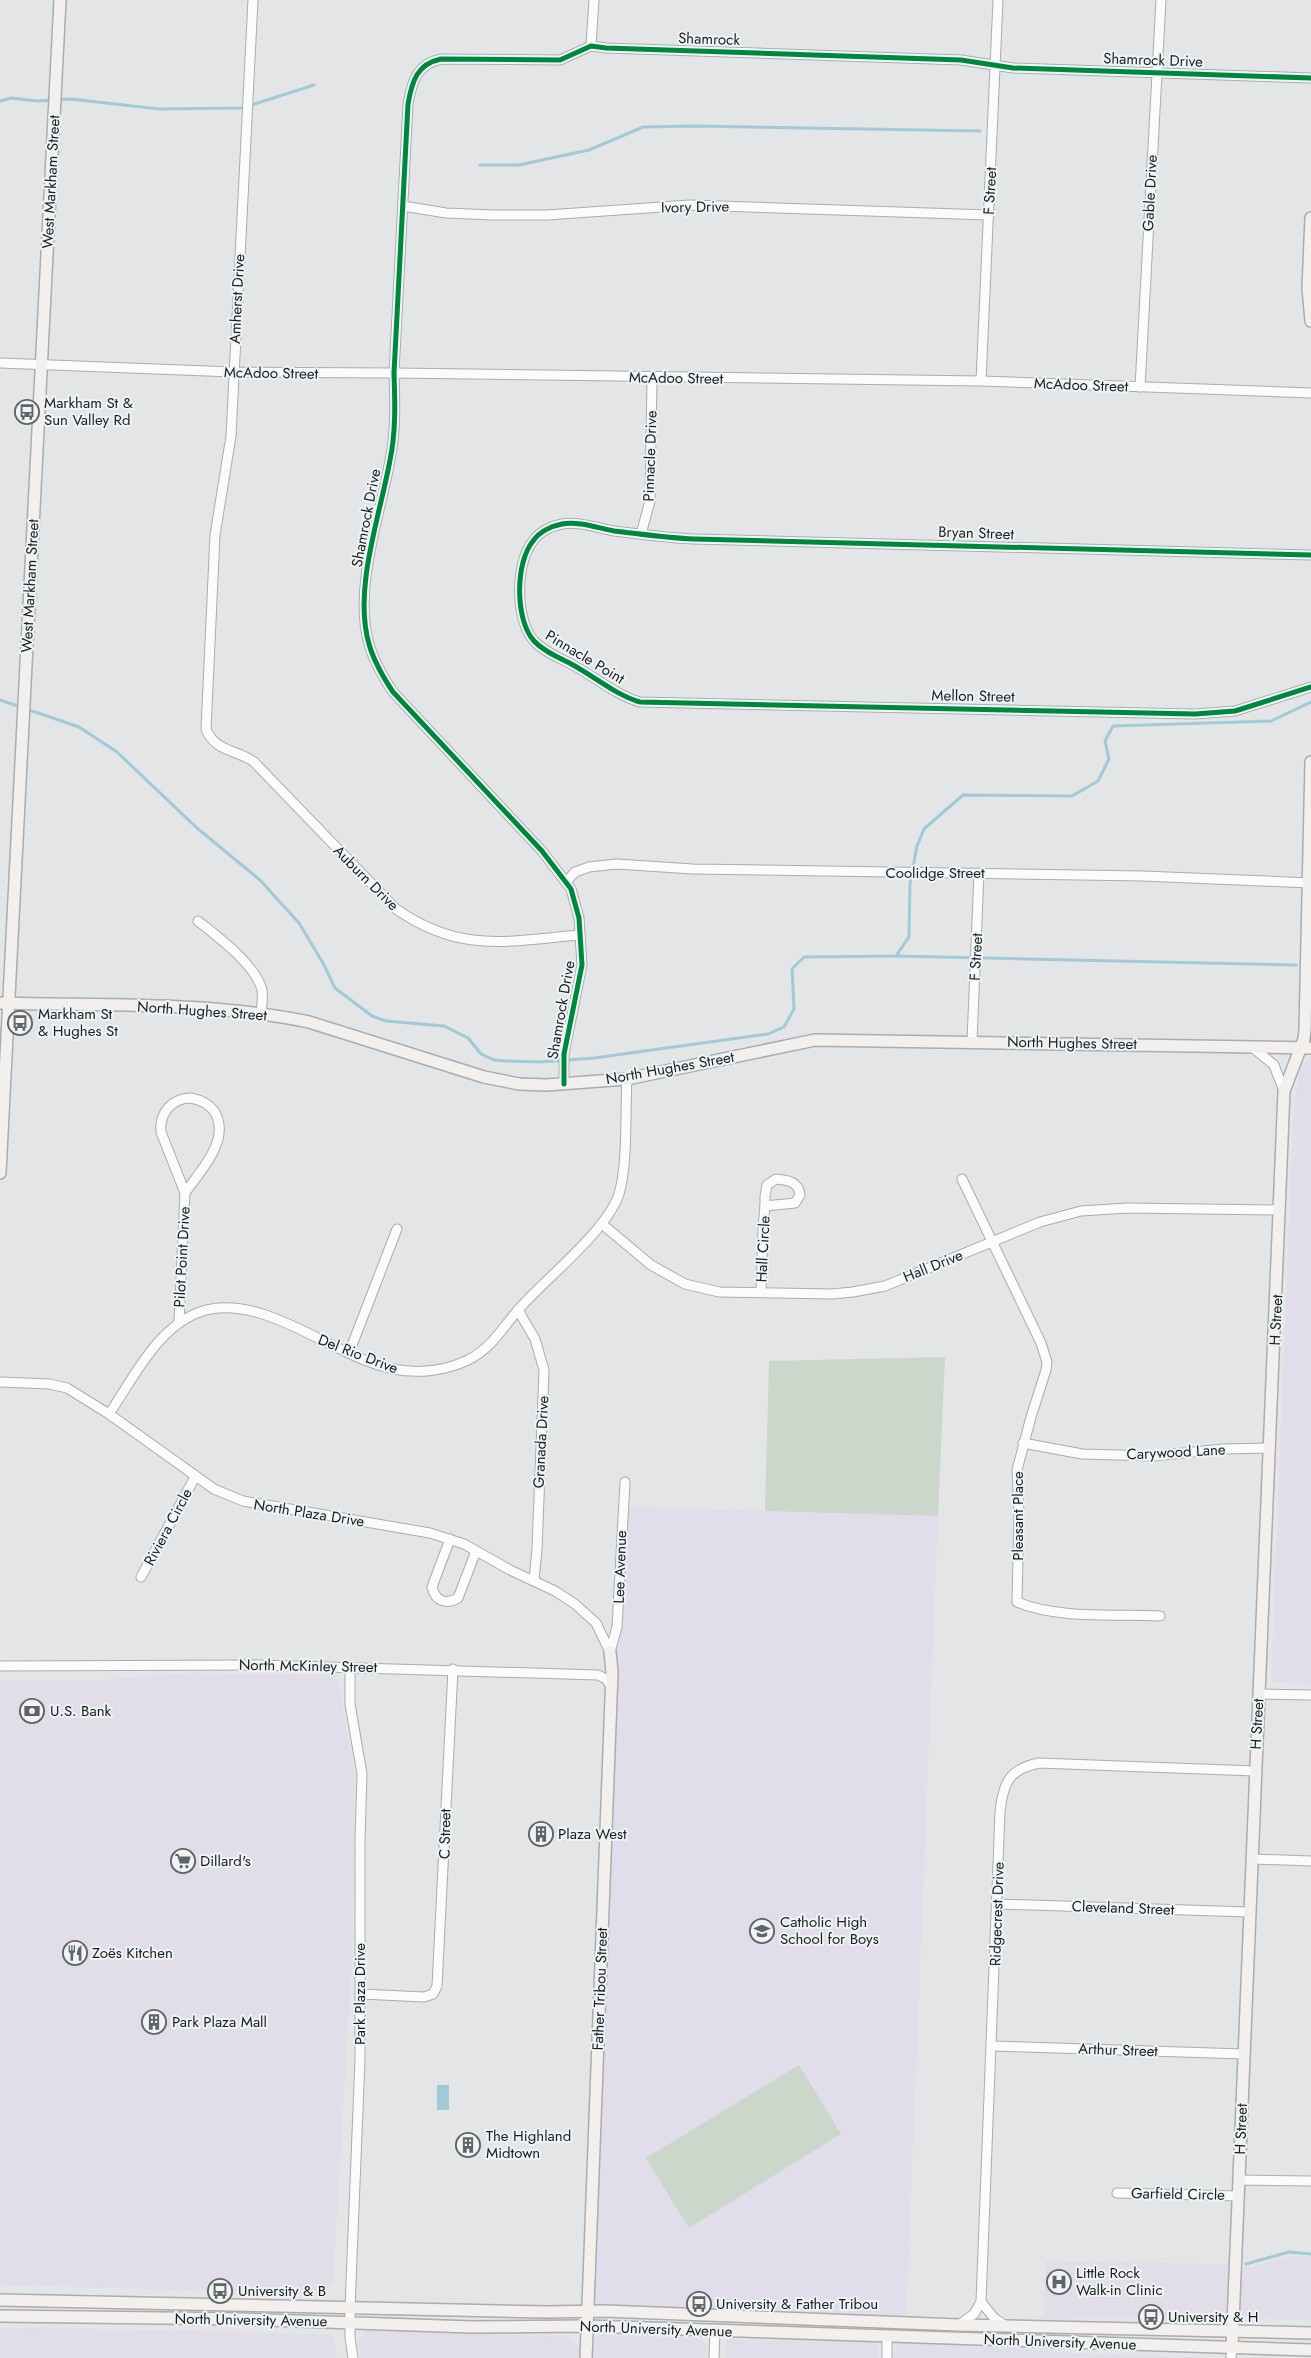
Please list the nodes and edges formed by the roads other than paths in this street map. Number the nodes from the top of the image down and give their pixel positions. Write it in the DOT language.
graph roads {
  1 [pos="60,0"];
  2 [pos="253,0"];
  3 [pos="594,0"];
  4 [pos="998,0"];
  5 [pos="1161,0"];
  6 [pos="591,46"];
  7 [pos="425,64"];
  8 [pos="995,64"];
  9 [pos="1157,72"];
  10 [pos="1311,78"];
  11 [pos="403,206"];
  12 [pos="989,215"];
  13 [pos="1311,218"];
  14 [pos="1311,321"];
  15 [pos="0,363"];
  16 [pos="42,365"];
  17 [pos="233,372"];
  18 [pos="394,373"];
  19 [pos="652,378"];
  20 [pos="981,381"];
  21 [pos="1140,387"];
  22 [pos="1311,393"];
  23 [pos="641,534"];
  24 [pos="1311,555"];
  25 [pos="1311,687"];
  26 [pos="632,699"];
  27 [pos="214,743"];
  28 [pos="1311,762"];
  29 [pos="979,874"];
  30 [pos="566,881"];
  31 [pos="1310,883"];
  32 [pos="198,921"];
  33 [pos="580,936"];
  34 [pos="4,1004"];
  35 [pos="262,1014"];
  36 [pos="972,1041"];
  37 [pos="1252,1047"];
  38 [pos="1306,1048"];
  39 [pos="627,1079"];
  40 [pos="564,1084"];
  41 [pos="1284,1091"];
  42 [pos="0,1173"];
  43 [pos="962,1179"];
  44 [pos="185,1193"];
  45 [pos="765,1206"];
  46 [pos="1280,1210"];
  47 [pos="602,1224"];
  48 [pos="397,1228"];
  49 [pos="994,1241"];
  50 [pos="761,1292"];
  51 [pos="518,1310"];
  52 [pos="179,1321"];
  53 [pos="349,1353"];
  54 [pos="0,1382"];
  55 [pos="109,1414"];
  56 [pos="1023,1443"];
  57 [pos="1270,1448"];
  58 [pos="195,1477"];
  59 [pos="625,1482"];
  60 [pos="450,1539"];
  61 [pos="476,1551"];
  62 [pos="141,1577"];
  63 [pos="534,1580"];
  64 [pos="1160,1616"];
  65 [pos="610,1652"];
  66 [pos="0,1666"];
  67 [pos="350,1667"];
  68 [pos="453,1669"];
  69 [pos="611,1686"];
  70 [pos="1259,1694"];
  71 [pos="1311,1695"];
  72 [pos="1255,1771"];
  73 [pos="1252,1859"];
  74 [pos="1311,1861"];
  75 [pos="998,1904"];
  76 [pos="1248,1912"];
  77 [pos="361,1994"];
  78 [pos="992,2046"];
  79 [pos="1244,2054"];
  80 [pos="1239,2180"];
  81 [pos="1311,2180"];
  82 [pos="1117,2193"];
  83 [pos="1238,2196"];
  84 [pos="0,2300"];
  85 [pos="982,2302"];
  86 [pos="350,2307"];
  87 [pos="588,2312"];
  88 [pos="0,2316"];
  89 [pos="350,2323"];
  90 [pos="959,2325"];
  91 [pos="587,2326"];
  92 [pos="1006,2326"];
  93 [pos="1232,2330"];
  94 [pos="715,2331"];
  95 [pos="1311,2333"];
  96 [pos="887,2336"];
  97 [pos="1311,2350"];
  98 [pos="1231,2352"];
  99 [pos="353,2358"];
  100 [pos="586,2358"];
  101 [pos="714,2358"];
  102 [pos="887,2358"];
  1 -- 16 [label="main road, West Markham Street"];
  2 -- 17 [label="street, Amherst Drive"];
  3 -- 6 [label="street"];
  4 -- 8 [label="street, F Street"];
  5 -- 9 [label="street, Gable Drive"];
  6 -- 7 [label="street, Shamrock"];
  6 -- 8 [label="street, Shamrock"];
  7 -- 11 [label="street, Shamrock Drive"];
  8 -- 9 [label="street, Shamrock Drive"];
  8 -- 12 [label="street, F Street"];
  9 -- 10 [label="street, Shamrock Drive"];
  9 -- 21 [label="street, Gable Drive"];
  11 -- 12 [label="street, Ivory Drive"];
  11 -- 18 [label="street, Shamrock Drive"];
  12 -- 20 [label="street, F Street"];
  13 -- 14 [label="main road"];
  15 -- 16 [label="street, McAdoo Street"];
  16 -- 17 [label="street, McAdoo Street"];
  16 -- 34 [label="main road, West Markham Street"];
  17 -- 18 [label="street, McAdoo Street"];
  17 -- 27 [label="street, Amherst Drive"];
  18 -- 19 [label="street, McAdoo Street"];
  18 -- 30 [label="street, Shamrock Drive"];
  19 -- 20 [label="street, McAdoo Street"];
  19 -- 23 [label="street, Pinnacle Drive"];
  20 -- 21 [label="street, McAdoo Street"];
  21 -- 22 [label="street, McAdoo Street"];
  23 -- 24 [label="street, Bryan Street"];
  23 -- 26 [label="street, Pinnacle Point"];
  25 -- 26 [label="street, Mellon Street"];
  27 -- 33 [label="street, Auburn Drive"];
  28 -- 31 [label="main road, H Street"];
  29 -- 30 [label="street, Coolidge Street"];
  29 -- 31 [label="street, Coolidge Street"];
  29 -- 36 [label="street, F Street"];
  30 -- 33 [label="street, Shamrock Drive"];
  31 -- 38 [label="main road, H Street"];
  32 -- 35 [label="street"];
  33 -- 40 [label="street, Shamrock Drive"];
  34 -- 35 [label="main road, North Hughes Street"];
  34 -- 42 [label="main road, West Markham Street"];
  35 -- 40 [label="main road, North Hughes Street"];
  36 -- 37 [label="main road, North Hughes Street"];
  36 -- 39 [label="main road, North Hughes Street"];
  37 -- 38 [label="main road, North Hughes Street"];
  37 -- 41 [label="street, H Street"];
  38 -- 41 [label="main road, H Street"];
  39 -- 40 [label="main road, North Hughes Street"];
  39 -- 47 [label="street, Del Rio Drive"];
  41 -- 46 [label="main road, H Street"];
  43 -- 49 [label="street, Pleasant Place"];
  44 -- 44 [label="street"];
  44 -- 52 [label="street, Pilot Point Drive"];
  45 -- 50 [label="street, Hall Circle"];
  46 -- 49 [label="street, Hall Drive"];
  46 -- 57 [label="main road, H Street"];
  47 -- 50 [label="street, Hall Drive"];
  47 -- 51 [label="street, Del Rio Drive"];
  48 -- 53 [label="street"];
  49 -- 50 [label="street, Hall Drive"];
  49 -- 56 [label="street, Pleasant Place"];
  51 -- 53 [label="street, Del Rio Drive"];
  51 -- 63 [label="street, Granada Drive"];
  52 -- 53 [label="street, Del Rio Drive"];
  52 -- 55 [label="street, Del Rio Drive"];
  54 -- 55 [label="street, North Plaza Drive"];
  55 -- 58 [label="street, North Plaza Drive"];
  56 -- 57 [label="street, Carywood Lane"];
  56 -- 64 [label="street, Pleasant Place"];
  57 -- 70 [label="main road, H Street"];
  58 -- 60 [label="street, North Plaza Drive"];
  58 -- 62 [label="street, Riviera Circle"];
  59 -- 65 [label="street, Lee Avenue"];
  60 -- 61 [label="street, North Plaza Drive"];
  60 -- 61 [label="street"];
  61 -- 63 [label="street, North Plaza Drive"];
  63 -- 65 [label="street, North Plaza Drive"];
  65 -- 69 [label="main road, Father Tribou Street"];
  66 -- 67 [label="street, North McKinley Street"];
  67 -- 68 [label="street, North McKinley Street"];
  67 -- 77 [label="street, Park Plaza Drive"];
  68 -- 69 [label="street, North McKinley Street"];
  68 -- 77 [label="street, C Street"];
  69 -- 87 [label="main road, Father Tribou Street"];
  70 -- 71 [label="street"];
  70 -- 72 [label="main road, H Street"];
  72 -- 73 [label="main road, H Street"];
  72 -- 75 [label="street, Ridgecrest Drive"];
  73 -- 74 [label="street"];
  73 -- 76 [label="main road, H Street"];
  75 -- 76 [label="street, Cleveland Street"];
  75 -- 78 [label="street, Ridgecrest Drive"];
  76 -- 79 [label="main road, H Street"];
  77 -- 86 [label="street, Park Plaza Drive"];
  78 -- 79 [label="street, Arthur Street"];
  78 -- 85 [label="street, Ridgecrest Drive"];
  79 -- 80 [label="main road, H Street"];
  80 -- 81 [label="street"];
  80 -- 83 [label="main road, H Street"];
  82 -- 83 [label="street, Garfield Circle"];
  83 -- 93 [label="main road, H Street"];
  84 -- 86 [label="main road, North University Avenue"];
  85 -- 90 [label="street"];
  85 -- 92 [label="street"];
  86 -- 87 [label="main road, North University Avenue"];
  86 -- 89 [label="street, Park Plaza Drive"];
  87 -- 90 [label="main road, North University Avenue"];
  87 -- 91 [label="main road, Father Tribou Street"];
  88 -- 89 [label="main road, North University Avenue"];
  89 -- 91 [label="main road, North University Avenue"];
  89 -- 99 [label="street"];
  90 -- 92 [label="main road, North University Avenue"];
  91 -- 94 [label="main road, North University Avenue"];
  91 -- 100 [label="main road"];
  92 -- 93 [label="main road, North University Avenue"];
  93 -- 95 [label="main road, North University Avenue"];
  93 -- 98 [label="main road, H Street"];
  94 -- 96 [label="main road, North University Avenue"];
  94 -- 101 [label="street"];
  96 -- 98 [label="main road, North University Avenue"];
  96 -- 102 [label="street"];
  97 -- 98 [label="main road, North University Avenue"];
}
